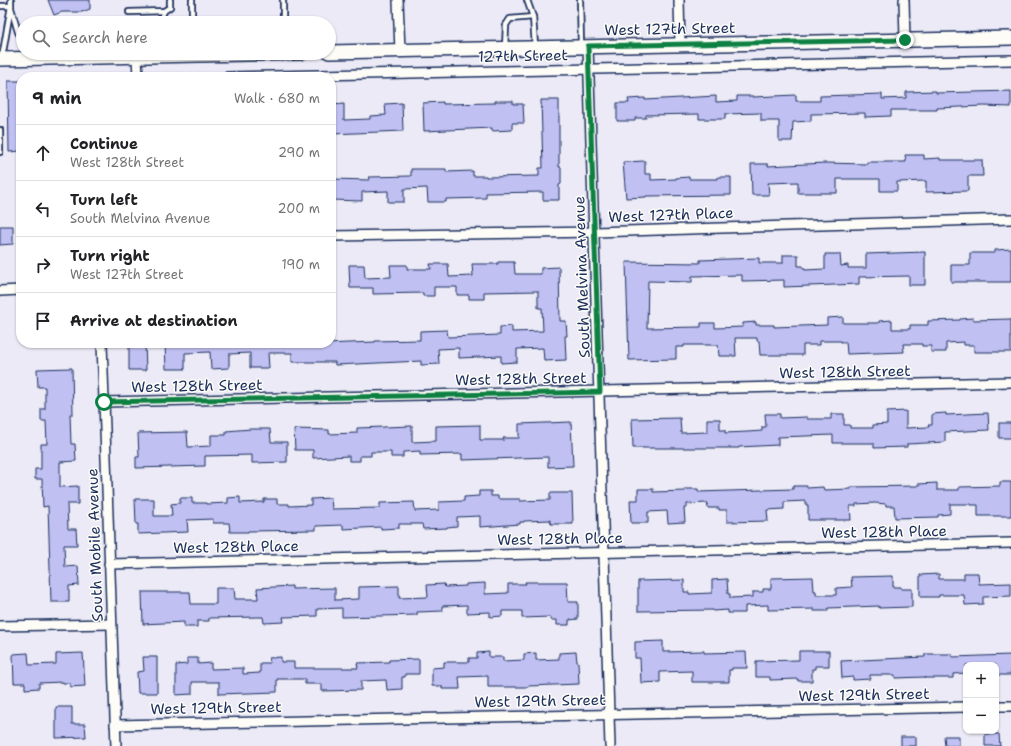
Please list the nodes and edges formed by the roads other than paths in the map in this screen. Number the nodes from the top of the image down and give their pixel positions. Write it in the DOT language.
graph roads {
  1 [pos="11,0"];
  2 [pos="170,0"];
  3 [pos="192,0"];
  4 [pos="283,0"];
  5 [pos="398,0"];
  6 [pos="528,0"];
  7 [pos="580,0"];
  8 [pos="679,0"];
  9 [pos="904,0"];
  10 [pos="0,6"];
  11 [pos="11,6"];
  12 [pos="129,12"];
  13 [pos="164,12"];
  14 [pos="162,16"];
  15 [pos="192,16"];
  16 [pos="283,16"];
  17 [pos="533,17"];
  18 [pos="16,25"];
  19 [pos="1011,38"];
  20 [pos="905,40"];
  21 [pos="680,45"];
  22 [pos="585,47"];
  23 [pos="505,48"];
  24 [pos="536,48"];
  25 [pos="400,51"];
  26 [pos="336,52"];
  27 [pos="16,58"];
  28 [pos="1,59"];
  29 [pos="137,60"];
  30 [pos="1011,60"];
  31 [pos="589,69"];
  32 [pos="138,72"];
  33 [pos="336,75"];
  34 [pos="0,130"];
  35 [pos="0,152"];
  36 [pos="1011,219"];
  37 [pos="595,232"];
  38 [pos="336,236"];
  39 [pos="16,290"];
  40 [pos="0,291"];
  41 [pos="102,348"];
  42 [pos="1011,382"];
  43 [pos="600,392"];
  44 [pos="104,402"];
  45 [pos="1011,543"];
  46 [pos="604,552"];
  47 [pos="109,564"];
  48 [pos="111,624"];
  49 [pos="0,626"];
  50 [pos="999,706"];
  51 [pos="1011,706"];
  52 [pos="963,707"];
  53 [pos="609,714"];
  54 [pos="115,725"];
  55 [pos="116,746"];
  56 [pos="610,746"];
  1 -- 11 [label="lane"];
  2 -- 13 [label="lane"];
  3 -- 15 [label="lane"];
  4 -- 16 [label="lane"];
  5 -- 25 [label="street"];
  6 -- 17 [label="lane"];
  7 -- 22 [label="lane"];
  8 -- 21 [label="street"];
  9 -- 20 [label="street"];
  10 -- 11 [label="lane"];
  11 -- 18 [label="lane"];
  11 -- 28 [label="lane"];
  12 -- 13 [label="lane"];
  13 -- 14 [label="lane"];
  17 -- 23 [label="lane"];
  17 -- 24 [label="lane"];
  19 -- 20 [label="main road, West 127th Street"];
  20 -- 21 [label="main road, West 127th Street"];
  21 -- 22 [label="main road, West 127th Street"];
  22 -- 24 [label="main road, West 127th Street"];
  22 -- 31 [label="street, South Melvina Avenue"];
  23 -- 24 [label="main road, West 127th Street"];
  23 -- 25 [label="main road, West 127th Street"];
  25 -- 26 [label="main road, West 127th Street"];
  27 -- 28 [label="main road"];
  29 -- 32 [label="street"];
  30 -- 31 [label="street, 127th Street"];
  31 -- 33 [label="street, 127th Street"];
  31 -- 37 [label="street, South Melvina Avenue"];
  34 -- 35 [label="lane"];
  36 -- 37 [label="street, West 127th Place"];
  37 -- 38 [label="street, West 127th Place"];
  37 -- 43 [label="street, South Melvina Avenue"];
  39 -- 40 [label="street"];
  41 -- 44 [label="street, South Mobile Avenue"];
  42 -- 43 [label="street, West 128th Street"];
  43 -- 44 [label="street, West 128th Street"];
  43 -- 46 [label="street, South Melvina Avenue"];
  44 -- 47 [label="street, South Mobile Avenue"];
  45 -- 46 [label="street, West 128th Place"];
  46 -- 47 [label="street, West 128th Place"];
  46 -- 53 [label="street, South Melvina Avenue"];
  47 -- 48 [label="street, South Mobile Avenue"];
  48 -- 49 [label="street"];
  48 -- 54 [label="street, South Mobile Avenue"];
  50 -- 51 [label="street"];
  52 -- 53 [label="street, West 129th Street"];
  53 -- 54 [label="street, West 129th Street"];
  53 -- 56 [label="street, South Melvina Avenue"];
  54 -- 55 [label="street, South Mobile Avenue"];
}
